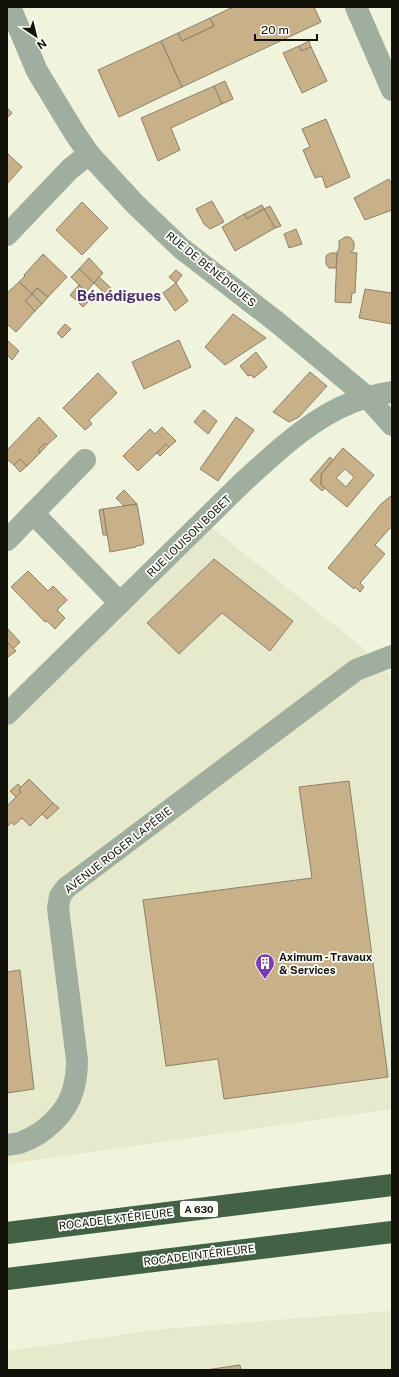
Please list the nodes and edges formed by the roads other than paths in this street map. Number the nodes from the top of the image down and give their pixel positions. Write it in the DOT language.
graph roads {
  1 [pos="10,7"];
  2 [pos="356,7"];
  3 [pos="389,76"];
  4 [pos="89,154"];
  5 [pos="7,235"];
  6 [pos="392,392"];
  7 [pos="367,397"];
  8 [pos="392,425"];
  9 [pos="85,460"];
  10 [pos="33,513"];
  11 [pos="7,540"];
  12 [pos="120,603"];
  13 [pos="392,656"];
  14 [pos="7,714"];
  15 [pos="7,1144"];
  16 [pos="392,1185"];
  17 [pos="392,1232"];
  18 [pos="7,1233"];
  19 [pos="78,1270"];
  20 [pos="7,1279"];
  21 [pos="7,1285"];
  1 -- 4 [label="street, RUE DE BÉNÉDIGUES"];
  2 -- 3 [label="street"];
  4 -- 5 [label="street"];
  4 -- 7 [label="street, RUE DE BÉNÉDIGUES"];
  6 -- 7 [label="street, RUE LOUISON BOBET"];
  7 -- 8 [label="street, RUE DE BÉNÉDIGUES"];
  7 -- 12 [label="street, RUE LOUISON BOBET"];
  9 -- 10 [label="street"];
  10 -- 11 [label="street"];
  10 -- 12 [label="street"];
  12 -- 14 [label="street, RUE LOUISON BOBET"];
  13 -- 15 [label="street, AVENUE ROGER LAPÉBIE"];
  16 -- 18 [label="highway, ROCADE EXTÉRIEURE / A 630"];
  17 -- 19 [label="highway, ROCADE INTÉRIEURE"];
  19 -- 20 [label="highway, ROCADE INTÉRIEURE"];
  19 -- 21 [label="highway"];
}
